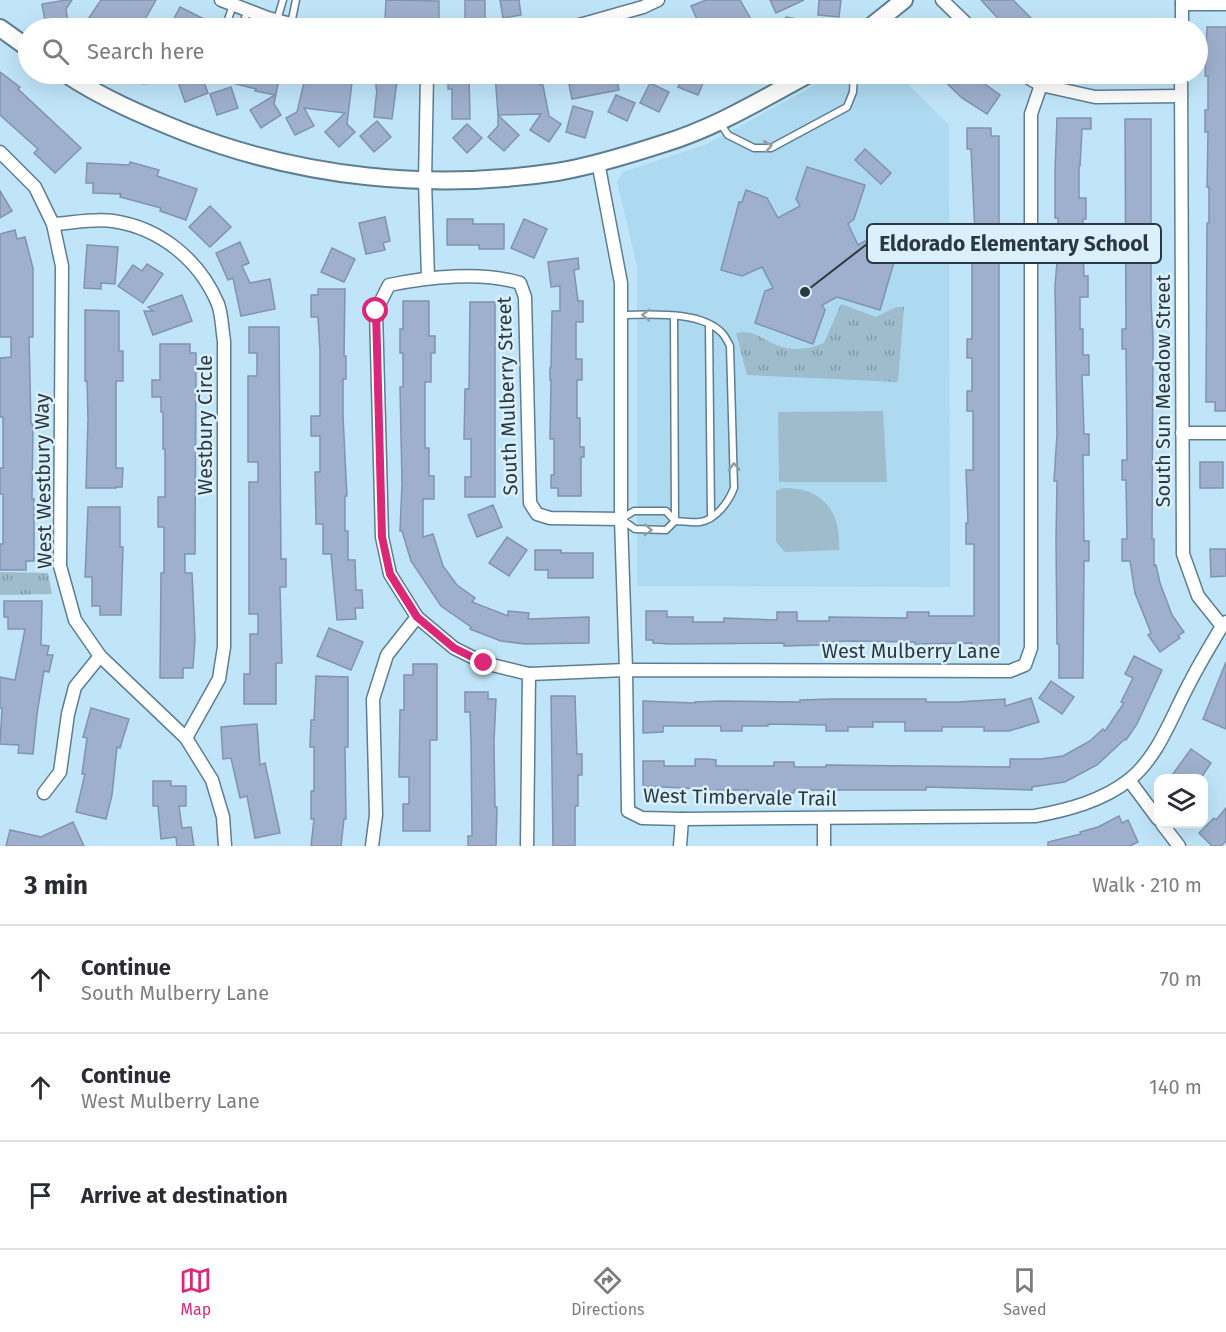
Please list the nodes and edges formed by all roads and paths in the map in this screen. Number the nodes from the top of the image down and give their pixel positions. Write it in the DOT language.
graph roads {
  1 [pos="283,0"];
  2 [pos="296,0"];
  3 [pos="658,0"];
  4 [pos="904,0"];
  5 [pos="942,0"];
  6 [pos="227,2"];
  7 [pos="1182,2"];
  8 [pos="1226,4"];
  9 [pos="248,10"];
  10 [pos="226,18"];
  11 [pos="245,18"];
  12 [pos="270,18"];
  13 [pos="277,18"];
  14 [pos="292,18"];
  15 [pos="604,18"];
  16 [pos="882,18"];
  17 [pos="961,18"];
  18 [pos="1182,18"];
  19 [pos="0,28"];
  20 [pos="18,41"];
  21 [pos="82,84"];
  22 [pos="427,84"];
  23 [pos="791,84"];
  24 [pos="853,84"];
  25 [pos="1181,84"];
  26 [pos="1041,85"];
  27 [pos="1181,96"];
  28 [pos="719,123"];
  29 [pos="0,152"];
  30 [pos="598,162"];
  31 [pos="425,181"];
  32 [pos="53,224"];
  33 [pos="428,277"];
  34 [pos="621,315"];
  35 [pos="674,316"];
  36 [pos="709,325"];
  37 [pos="1182,433"];
  38 [pos="1226,433"];
  39 [pos="711,516"];
  40 [pos="621,519"];
  41 [pos="675,521"];
  42 [pos="417,617"];
  43 [pos="1224,624"];
  44 [pos="100,656"];
  45 [pos="627,670"];
  46 [pos="529,674"];
  47 [pos="186,738"];
  48 [pos="1129,780"];
  49 [pos="44,793"];
  50 [pos="1154,814"];
  51 [pos="682,819"];
  52 [pos="824,819"];
  53 [pos="1165,828"];
  54 [pos="225,846"];
  55 [pos="372,846"];
  56 [pos="527,846"];
  57 [pos="680,846"];
  58 [pos="824,846"];
  59 [pos="1179,846"];
  1 -- 13 [label="lane"];
  2 -- 14 [label="lane"];
  3 -- 15 [label="street"];
  4 -- 16 [label="street"];
  5 -- 17 [label="street"];
  6 -- 9 [label="street"];
  6 -- 10 [label="lane"];
  7 -- 8 [label="street"];
  7 -- 18 [label="street"];
  9 -- 11 [label="lane"];
  9 -- 12 [label="street"];
  19 -- 20 [label="street"];
  21 -- 31 [label="street"];
  22 -- 31 [label="street"];
  23 -- 28 [label="street"];
  28 -- 24 [label="lane, one-way"];
  25 -- 27 [label="street, South Sun Meadow Street"];
  26 -- 27 [label="street"];
  26 -- 45 [label="street, West Mulberry Lane"];
  27 -- 37 [label="street, South Sun Meadow Street"];
  28 -- 30 [label="street"];
  29 -- 32 [label="street, West Westbury Way"];
  30 -- 31 [label="street"];
  30 -- 34 [label="street, West Timbervale Trail"];
  31 -- 33 [label="street"];
  32 -- 44 [label="street, West Westbury Way"];
  32 -- 47 [label="street, Westbury Circle"];
  33 -- 40 [label="street, South Mulberry Street"];
  33 -- 42 [label="street, West Mulberry Lane"];
  35 -- 34 [label="lane, one-way"];
  34 -- 40 [label="street, West Timbervale Trail"];
  35 -- 36 [label="lane"];
  35 -- 41 [label="lane"];
  36 -- 39 [label="lane"];
  39 -- 36 [label="lane, one-way"];
  37 -- 38 [label="street"];
  37 -- 43 [label="street, South Sun Meadow Street"];
  39 -- 41 [label="lane"];
  40 -- 41 [label="lane"];
  40 -- 41 [label="lane, one-way"];
  40 -- 45 [label="street, West Timbervale Trail"];
  42 -- 46 [label="street, West Mulberry Lane"];
  42 -- 55 [label="street"];
  43 -- 48 [label="street, West Timbervale Trail"];
  44 -- 47 [label="street, West Westbury Way"];
  44 -- 49 [label="street"];
  45 -- 46 [label="street, West Mulberry Lane"];
  45 -- 51 [label="street, West Timbervale Trail"];
  46 -- 56 [label="street"];
  47 -- 54 [label="street, West Westbury Way"];
  48 -- 50 [label="street"];
  48 -- 52 [label="street, West Timbervale Trail"];
  51 -- 52 [label="street, West Timbervale Trail"];
  51 -- 57 [label="street"];
  52 -- 58 [label="street"];
  53 -- 59 [label="street"];
}
